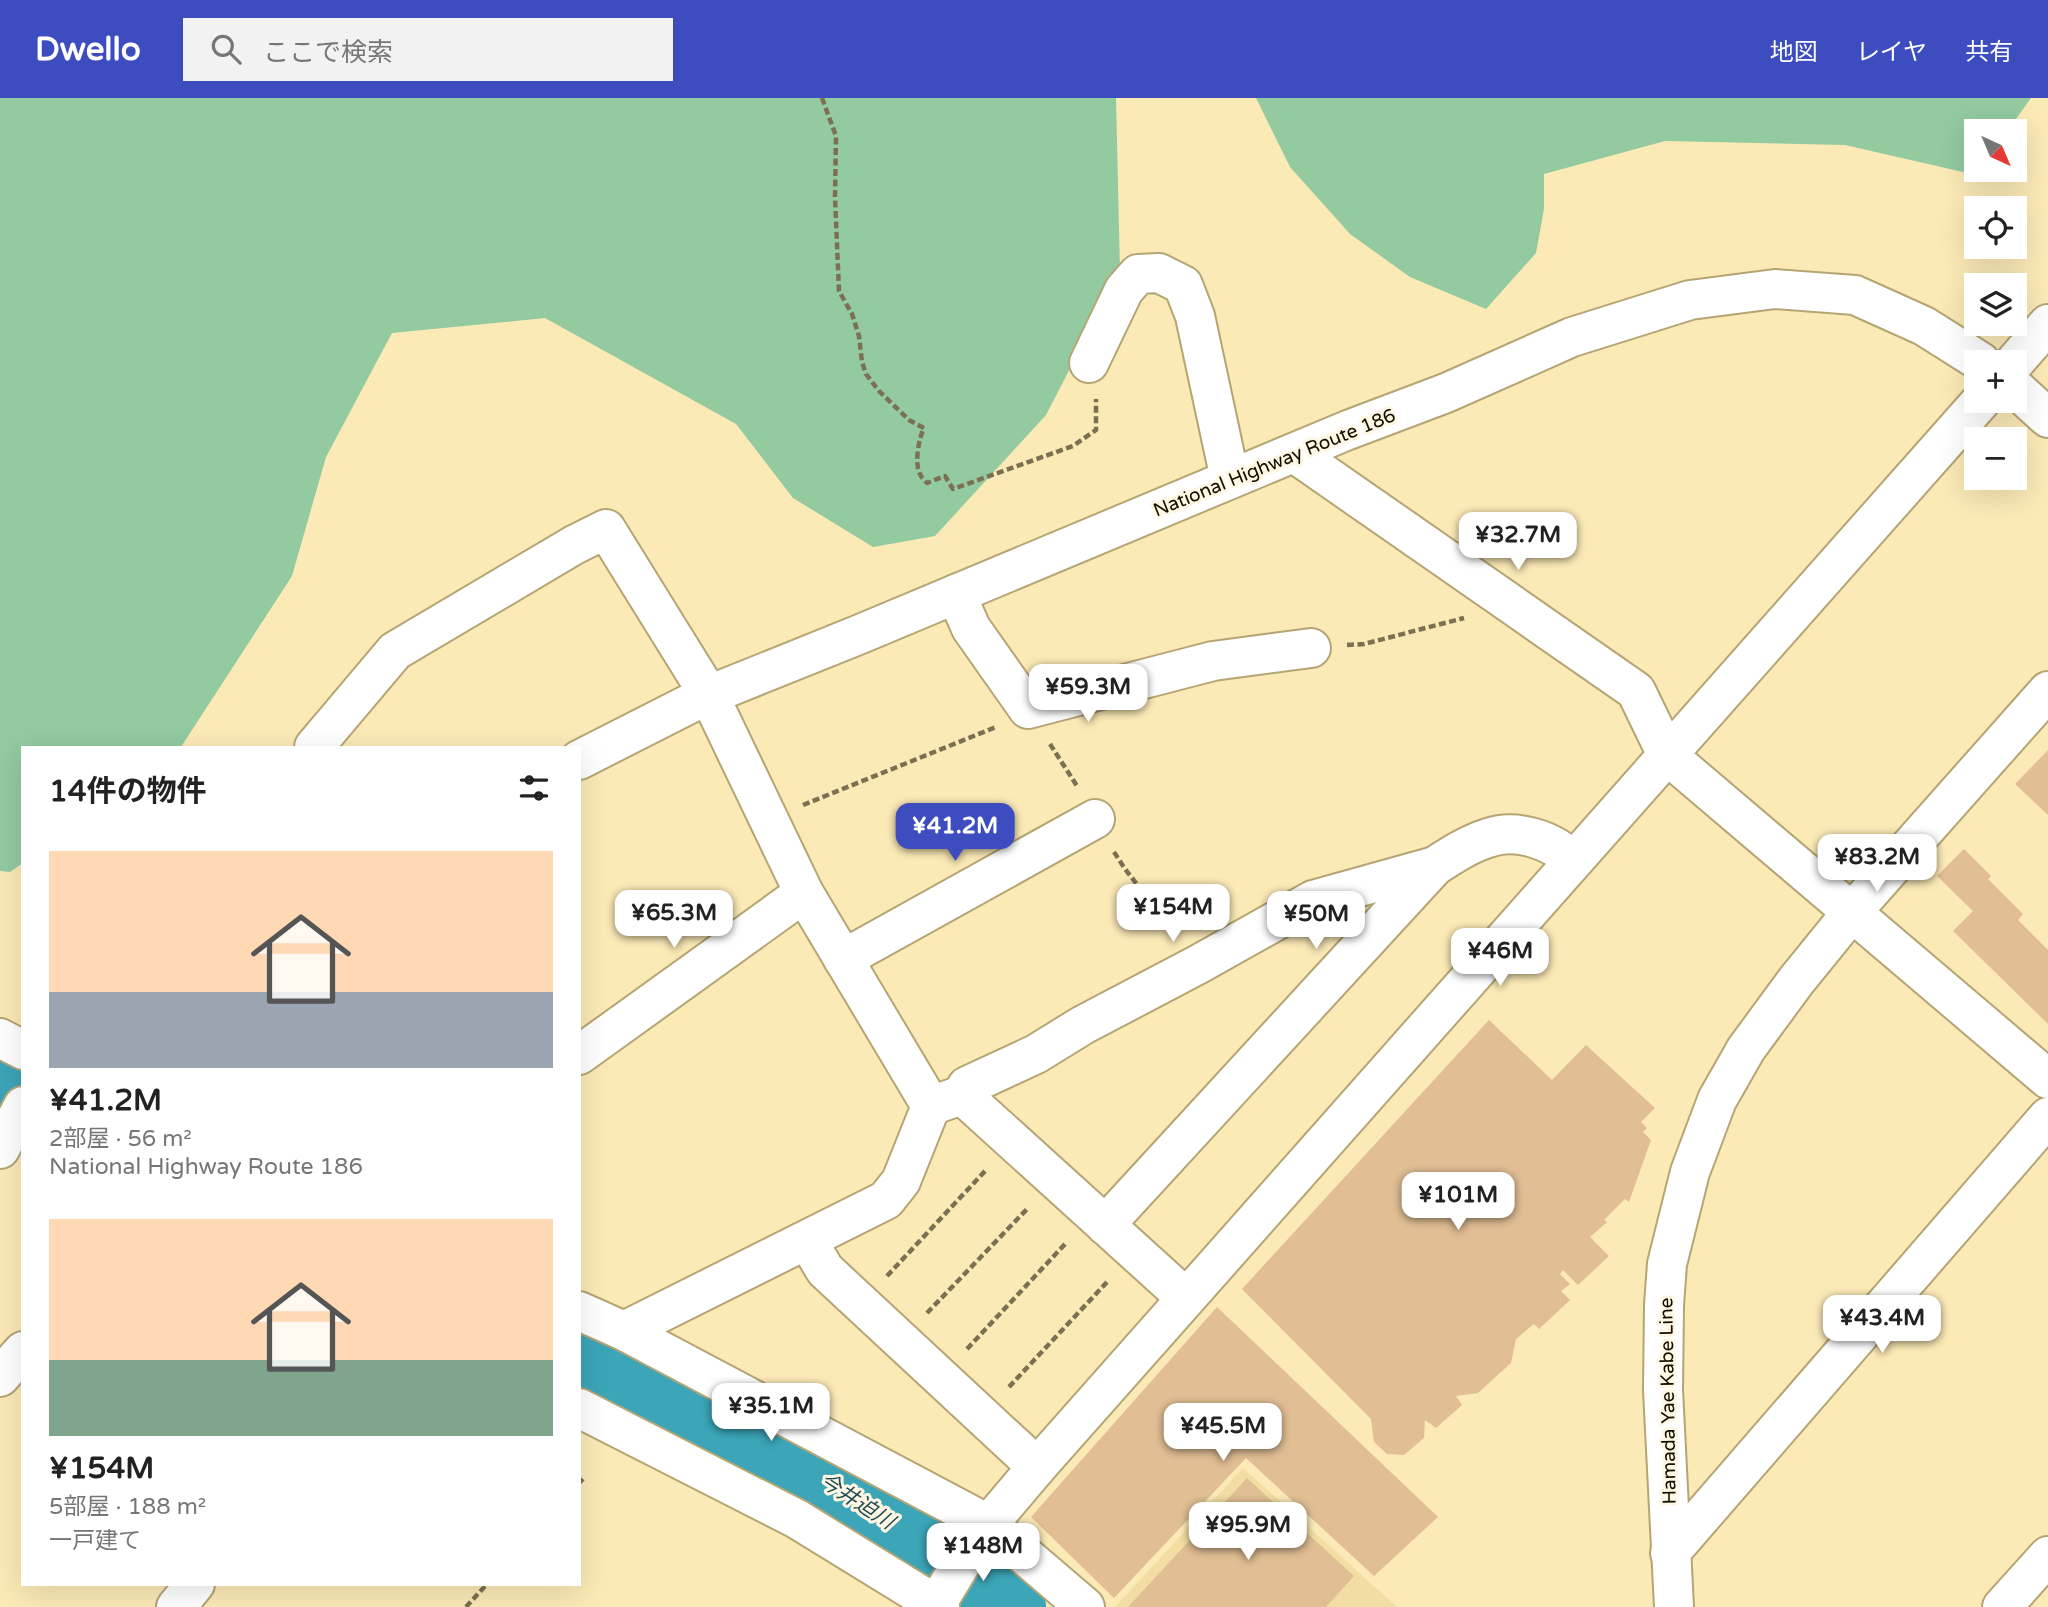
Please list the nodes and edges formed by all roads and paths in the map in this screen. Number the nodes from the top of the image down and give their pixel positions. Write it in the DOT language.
graph roads {
  1 [pos="822,98"];
  2 [pos="2048,324"];
  3 [pos="2025,350"];
  4 [pos="1964,351"];
  5 [pos="1089,363"];
  6 [pos="2027,399"];
  7 [pos="1970,413"];
  8 [pos="2048,418"];
  9 [pos="1294,453"];
  10 [pos="1230,479"];
  11 [pos="956,594"];
  12 [pos="1507,601"];
  13 [pos="1311,648"];
  14 [pos="2048,691"];
  15 [pos="709,695"];
  16 [pos="1028,709"];
  17 [pos="315,746"];
  18 [pos="1667,755"];
  19 [pos="581,759"];
  20 [pos="770,818"];
  21 [pos="1095,819"];
  22 [pos="1573,861"];
  23 [pos="1435,866"];
  24 [pos="804,893"];
  25 [pos="1852,912"];
  26 [pos="844,958"];
  27 [pos="0,1038"];
  28 [pos="21,1049"];
  29 [pos="581,1054"];
  30 [pos="2048,1079"];
  31 [pos="946,1100"];
  32 [pos="2048,1117"];
  33 [pos="1013,1141"];
  34 [pos="1056,1180"];
  35 [pos="1099,1220"];
  36 [pos="807,1240"];
  37 [pos="1135,1252"];
  38 [pos="1186,1298"];
  39 [pos="862,1304"];
  40 [pos="581,1312"];
  41 [pos="624,1331"];
  42 [pos="901,1340"];
  43 [pos="21,1353"];
  44 [pos="0,1377"];
  45 [pos="941,1377"];
  46 [pos="581,1409"];
  47 [pos="983,1416"];
  48 [pos="1037,1467"];
  49 [pos="982,1532"];
  50 [pos="1670,1553"];
  51 [pos="2048,1556"];
  52 [pos="193,1586"];
  53 [pos="485,1586"];
  54 [pos="939,1603"];
  55 [pos="176,1607"];
  56 [pos="466,1607"];
  57 [pos="1085,1607"];
  58 [pos="1674,1607"];
  59 [pos="2001,1607"];
  1 -- 5 [label="path"];
  2 -- 3 [label="main road"];
  4 -- 9 [label="main road, National Highway Route 186"];
  5 -- 10 [label="main road"];
  6 -- 8 [label="main road"];
  7 -- 18 [label="main road"];
  9 -- 10 [label="main road, National Highway Route 186"];
  9 -- 12 [label="main road"];
  10 -- 11 [label="main road, National Highway Route 186"];
  11 -- 15 [label="main road, National Highway Route 186"];
  11 -- 16 [label="main road"];
  12 -- 13 [label="path"];
  12 -- 18 [label="main road"];
  13 -- 16 [label="main road"];
  14 -- 25 [label="main road, Hamada Yae Kabe Line"];
  15 -- 17 [label="main road"];
  15 -- 19 [label="main road, National Highway Route 186"];
  15 -- 20 [label="main road"];
  16 -- 20 [label="path"];
  18 -- 22 [label="main road"];
  18 -- 25 [label="main road"];
  20 -- 24 [label="main road"];
  21 -- 26 [label="main road"];
  22 -- 23 [label="main road"];
  22 -- 38 [label="main road"];
  23 -- 31 [label="main road"];
  23 -- 35 [label="main road"];
  24 -- 26 [label="main road"];
  24 -- 29 [label="main road"];
  25 -- 30 [label="main road"];
  25 -- 50 [label="main road, Hamada Yae Kabe Line"];
  26 -- 31 [label="main road"];
  27 -- 28 [label="main road"];
  31 -- 33 [label="main road"];
  31 -- 36 [label="main road"];
  32 -- 50 [label="main road"];
  33 -- 34 [label="main road"];
  33 -- 39 [label="path"];
  34 -- 35 [label="main road"];
  34 -- 42 [label="path"];
  35 -- 37 [label="main road"];
  35 -- 45 [label="path"];
  36 -- 39 [label="main road"];
  36 -- 41 [label="main road"];
  37 -- 38 [label="main road"];
  37 -- 47 [label="path"];
  38 -- 48 [label="main road"];
  39 -- 42 [label="main road"];
  40 -- 41 [label="main road"];
  41 -- 49 [label="main road"];
  42 -- 45 [label="main road"];
  43 -- 44 [label="main road"];
  45 -- 47 [label="main road"];
  46 -- 54 [label="main road"];
  47 -- 48 [label="main road"];
  48 -- 49 [label="main road"];
  49 -- 54 [label="main road"];
  49 -- 57 [label="main road"];
  50 -- 58 [label="main road, Hamada Yae Kabe Line"];
  51 -- 59 [label="main road"];
  52 -- 55 [label="main road"];
  53 -- 56 [label="path"];
}
